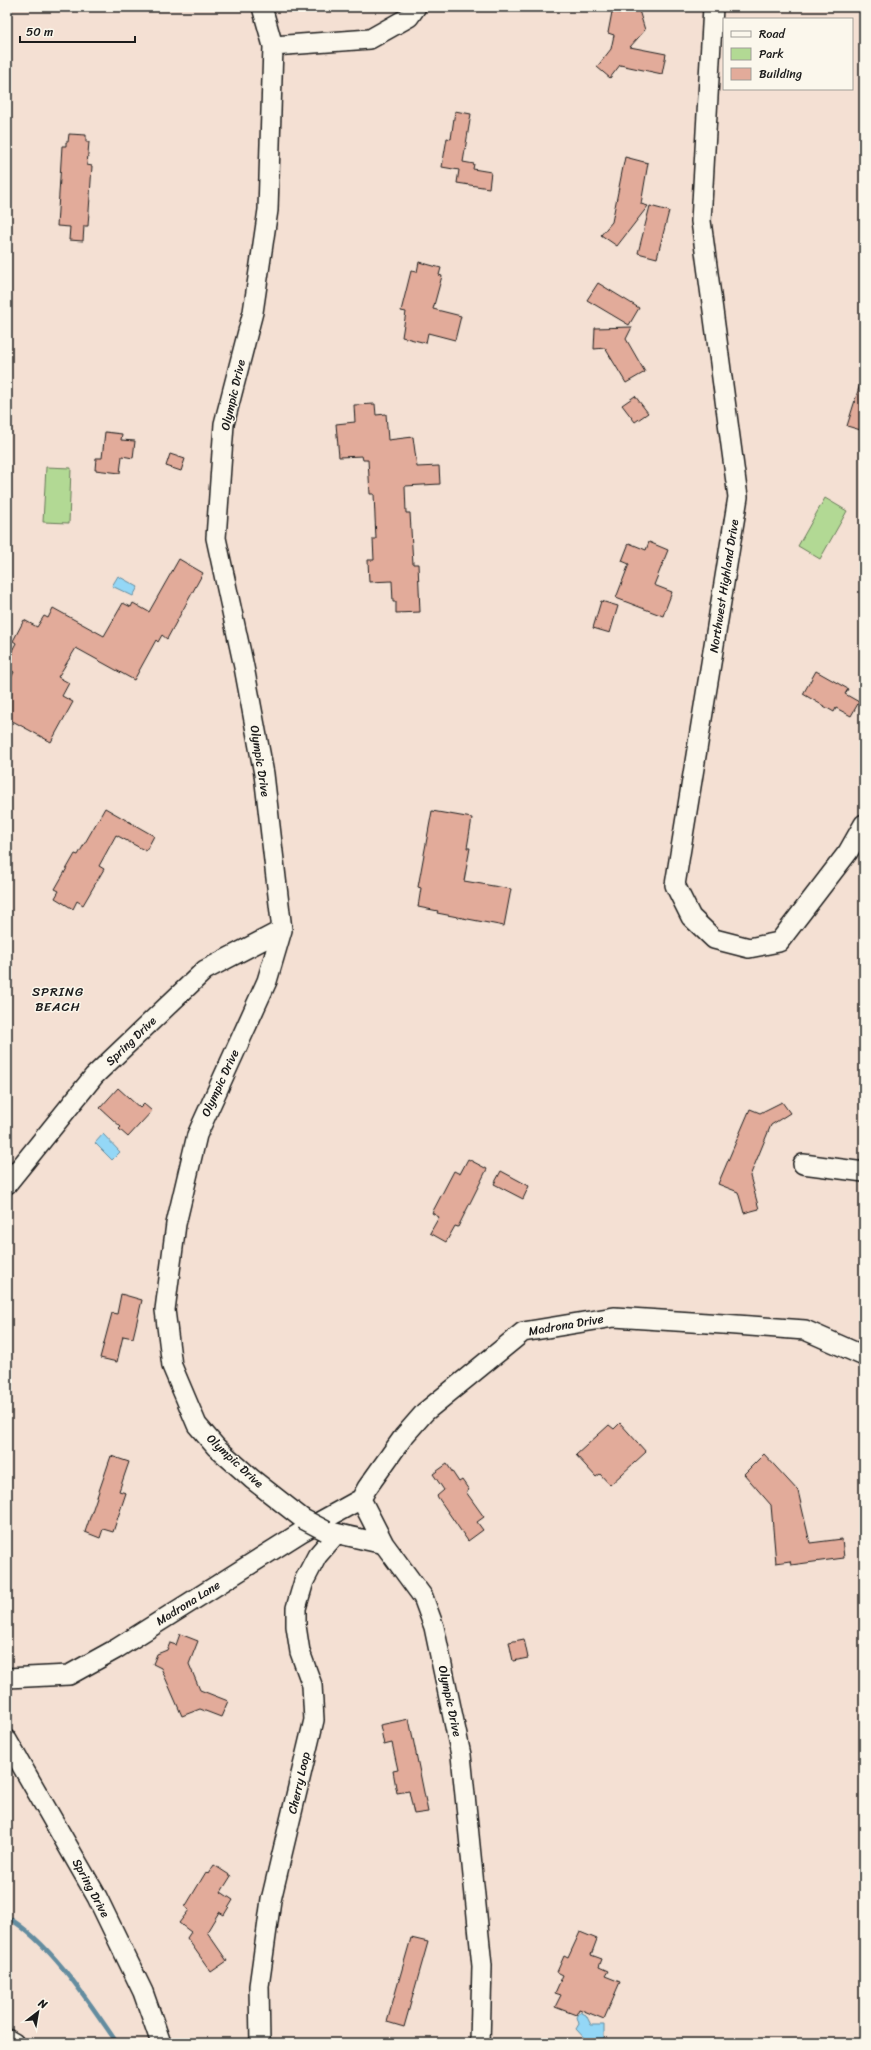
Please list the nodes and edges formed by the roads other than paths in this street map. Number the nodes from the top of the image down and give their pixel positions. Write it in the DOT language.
graph roads {
  1 [pos="262,7"];
  2 [pos="416,7"];
  3 [pos="713,7"];
  4 [pos="273,46"];
  5 [pos="864,824"];
  6 [pos="282,930"];
  7 [pos="803,1164"];
  8 [pos="864,1172"];
  9 [pos="7,1184"];
  10 [pos="864,1356"];
  11 [pos="361,1499"];
  12 [pos="331,1532"];
  13 [pos="384,1544"];
  14 [pos="7,1678"];
  15 [pos="7,1740"];
  16 [pos="7,2039"];
  17 [pos="14,2043"];
  18 [pos="161,2043"];
  19 [pos="260,2043"];
  20 [pos="480,2043"];
  1 -- 4 [label="street, Olympic Drive"];
  2 -- 4 [label="street"];
  3 -- 5 [label="street, Northwest Highland Drive"];
  4 -- 6 [label="street, Olympic Drive"];
  6 -- 9 [label="street, Spring Drive"];
  6 -- 12 [label="street, Olympic Drive, bridge"];
  7 -- 8 [label="street"];
  10 -- 11 [label="street, Madrona Drive"];
  11 -- 13 [label="street"];
  11 -- 14 [label="street, Madrona Lane"];
  12 -- 13 [label="street, Olympic Drive"];
  12 -- 19 [label="street, Cherry Loop"];
  13 -- 20 [label="street, Olympic Drive"];
  15 -- 18 [label="street, Spring Drive"];
  16 -- 17 [label="street"];
}
